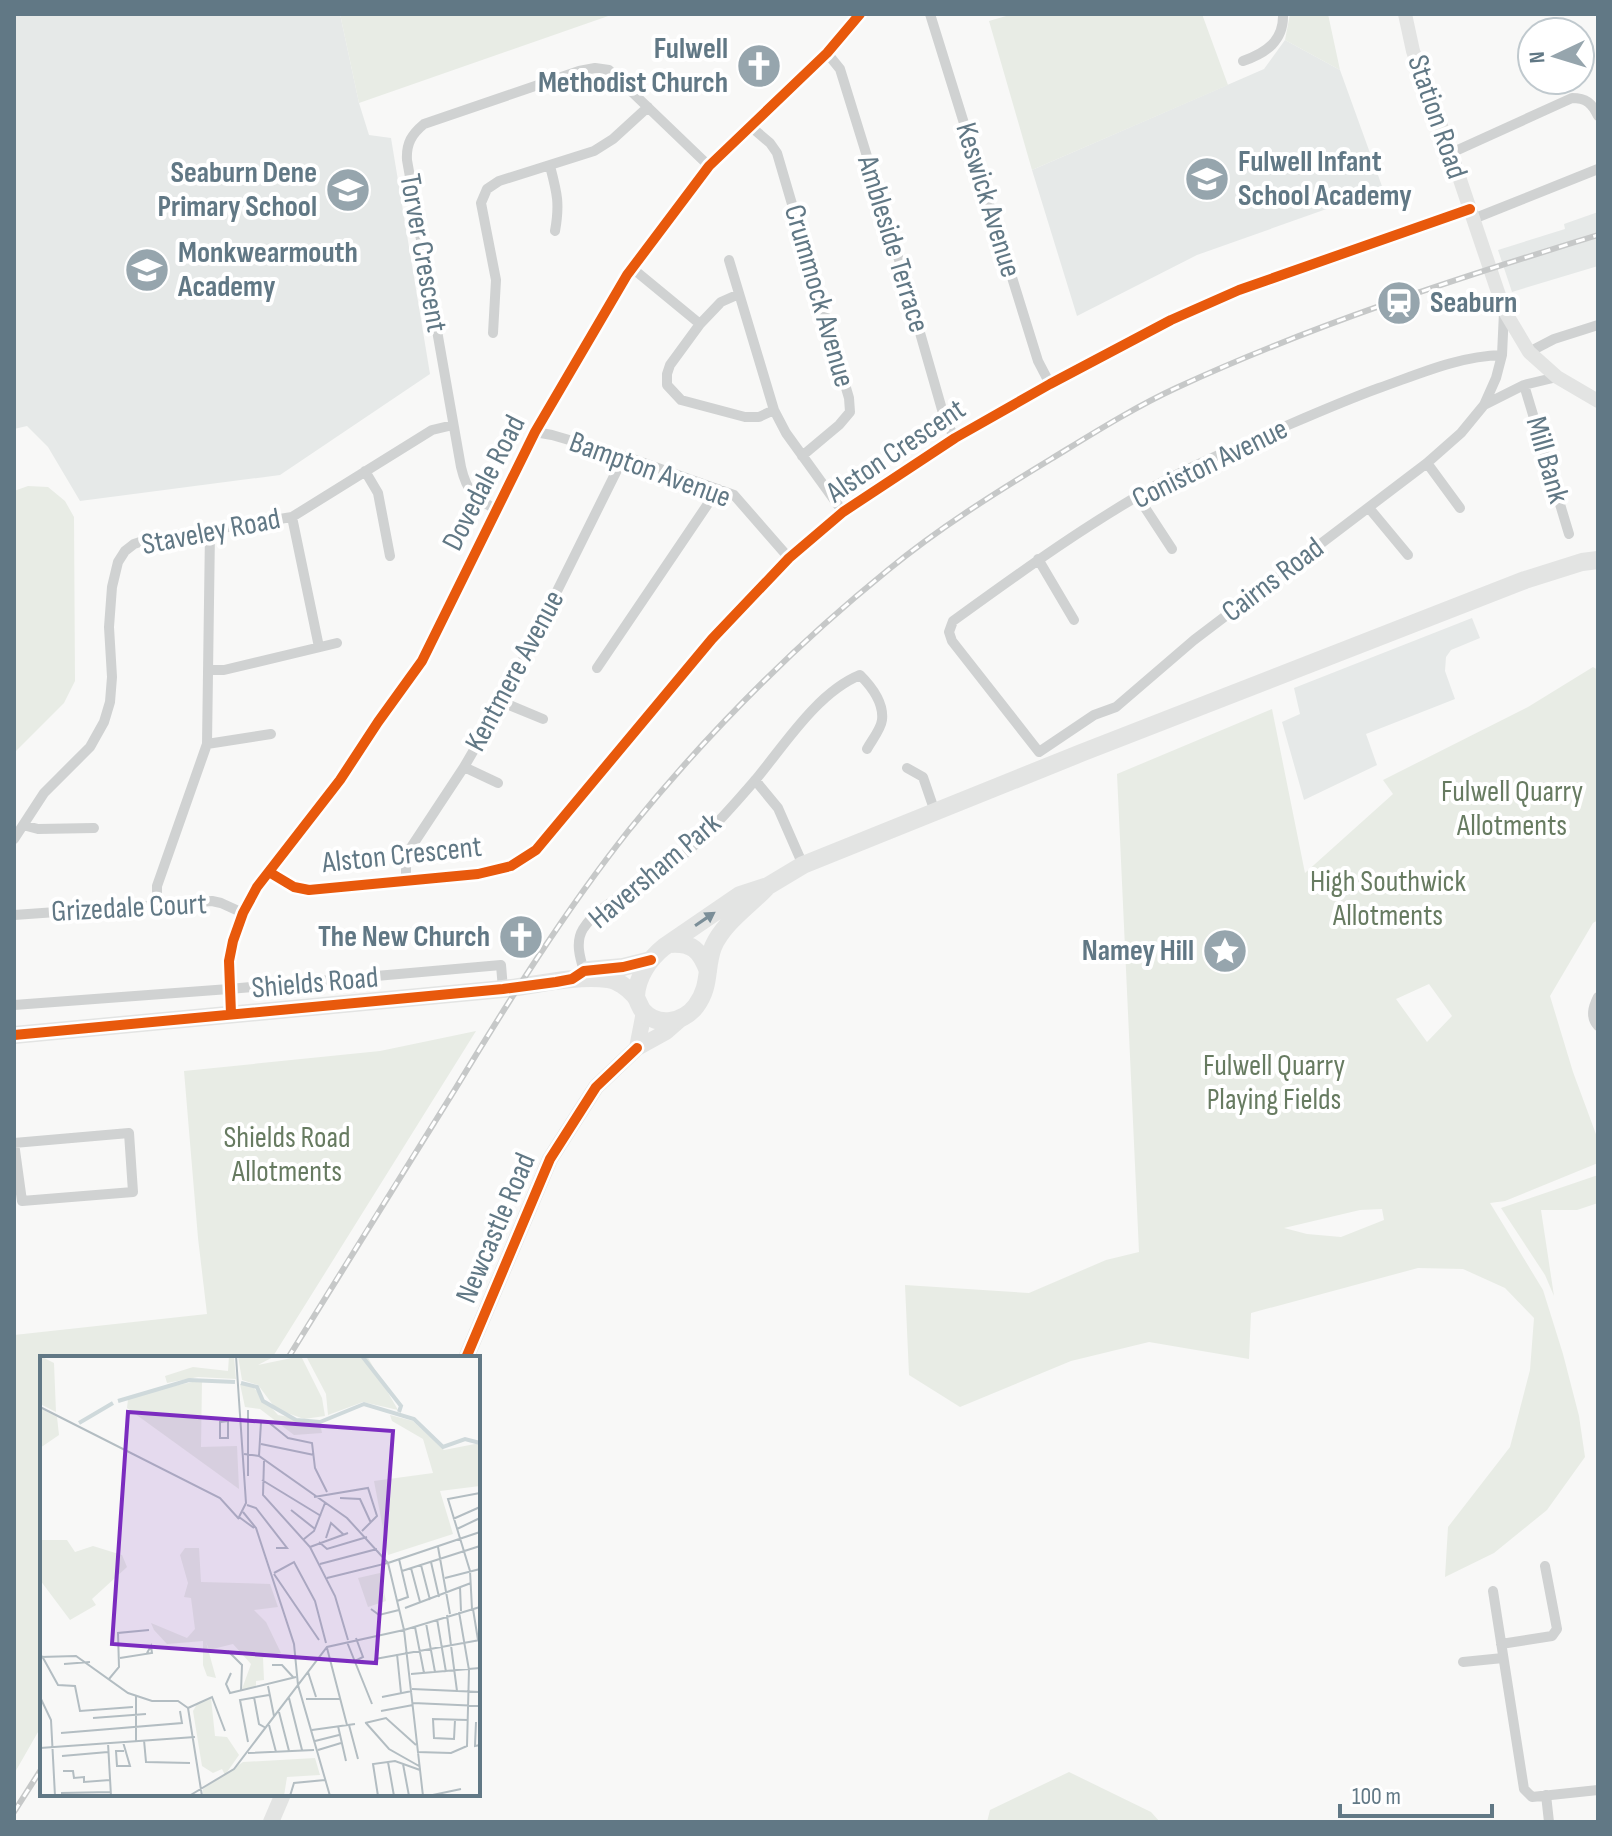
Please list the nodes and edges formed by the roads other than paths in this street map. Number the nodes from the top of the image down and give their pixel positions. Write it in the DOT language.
graph roads {
  1 [pos="860,14"];
  2 [pos="930,14"];
  3 [pos="1283,14"];
  4 [pos="1405,14"];
  5 [pos="827,53"];
  6 [pos="1243,61"];
  7 [pos="648,107"];
  8 [pos="1598,116"];
  9 [pos="750,126"];
  10 [pos="1451,153"];
  11 [pos="550,166"];
  12 [pos="709,166"];
  13 [pos="1598,169"];
  14 [pos="1472,214"];
  15 [pos="555,231"];
  16 [pos="729,260"];
  17 [pos="632,268"];
  18 [pos="739,294"];
  19 [pos="1504,310"];
  20 [pos="700,324"];
  21 [pos="1598,325"];
  22 [pos="493,333"];
  23 [pos="1529,352"];
  24 [pos="1502,355"];
  25 [pos="1557,377"];
  26 [pos="1050,384"];
  27 [pos="1524,385"];
  28 [pos="1598,401"];
  29 [pos="1484,405"];
  30 [pos="774,410"];
  31 [pos="453,425"];
  32 [pos="535,432"];
  33 [pos="955,438"];
  34 [pos="624,456"];
  35 [pos="802,456"];
  36 [pos="1427,463"];
  37 [pos="365,471"];
  38 [pos="718,489"];
  39 [pos="1138,497"];
  40 [pos="1369,508"];
  41 [pos="1460,508"];
  42 [pos="497,510"];
  43 [pos="843,512"];
  44 [pos="292,517"];
  45 [pos="210,531"];
  46 [pos="1569,534"];
  47 [pos="1172,549"];
  48 [pos="1408,555"];
  49 [pos="390,556"];
  50 [pos="789,558"];
  51 [pos="1038,559"];
  52 [pos="1598,560"];
  53 [pos="1074,620"];
  54 [pos="337,643"];
  55 [pos="319,647"];
  56 [pos="597,668"];
  57 [pos="209,670"];
  58 [pos="502,702"];
  59 [pos="543,719"];
  60 [pos="882,722"];
  61 [pos="895,724"];
  62 [pos="271,734"];
  63 [pos="1077,741"];
  64 [pos="207,744"];
  65 [pos="867,749"];
  66 [pos="1039,762"];
  67 [pos="464,767"];
  68 [pos="907,768"];
  69 [pos="755,780"];
  70 [pos="498,783"];
  71 [pos="935,812"];
  72 [pos="23,825"];
  73 [pos="94,828"];
  74 [pos="14,839"];
  75 [pos="803,865"];
  76 [pos="269,872"];
  77 [pos="406,881"];
  78 [pos="768,886"];
  79 [pos="157,905"];
  80 [pos="243,913"];
  81 [pos="14,915"];
  82 [pos="669,944"];
  83 [pos="651,960"];
  84 [pos="708,971"];
  85 [pos="578,975"];
  86 [pos="229,989"];
  87 [pos="508,989"];
  88 [pos="1598,997"];
  89 [pos="640,1004"];
  90 [pos="14,1005"];
  91 [pos="231,1014"];
  92 [pos="682,1018"];
  93 [pos="1598,1026"];
  94 [pos="14,1035"];
  95 [pos="637,1048"];
  96 [pos="14,1143"];
  97 [pos="467,1356"];
  98 [pos="1545,1566"];
  99 [pos="1493,1591"];
  100 [pos="1501,1644"];
  101 [pos="1503,1658"];
  102 [pos="1463,1662"];
  103 [pos="1598,1790"];
  104 [pos="1546,1795"];
  105 [pos="282,1796"];
  106 [pos="271,1822"];
  107 [pos="1549,1822"];
  1 -- 5 [label="street, Dovedale Road"];
  2 -- 26 [label="street, Keswick Avenue"];
  3 -- 6 [label="street"];
  4 -- 10 [label="street, Station Road"];
  5 -- 9 [label="street, Dovedale Road"];
  5 -- 33 [label="street, Ambleside Terrace"];
  7 -- 11 [label="street"];
  7 -- 12 [label="street, Torver Crescent"];
  7 -- 31 [label="street, Torver Crescent"];
  8 -- 10 [label="street"];
  9 -- 12 [label="street, Dovedale Road"];
  9 -- 35 [label="street, Crummock Avenue"];
  10 -- 14 [label="street, Station Road"];
  11 -- 15 [label="street"];
  11 -- 22 [label="street"];
  12 -- 17 [label="street, Dovedale Road"];
  13 -- 14 [label="street, Alston Crescent"];
  14 -- 19 [label="street, Station Road"];
  14 -- 26 [label="street, Alston Crescent"];
  16 -- 18 [label="street"];
  17 -- 20 [label="street"];
  17 -- 32 [label="street, Dovedale Road"];
  18 -- 20 [label="street"];
  18 -- 30 [label="street"];
  19 -- 23 [label="street, Station Road"];
  19 -- 24 [label="street, Cairns Road"];
  20 -- 30 [label="street"];
  21 -- 23 [label="street"];
  23 -- 25 [label="street, Station Road"];
  24 -- 29 [label="street, Cairns Road"];
  24 -- 39 [label="street, Coniston Avenue"];
  25 -- 27 [label="street, Cairns Road"];
  25 -- 28 [label="street, Station Road"];
  26 -- 33 [label="street, Alston Crescent"];
  27 -- 29 [label="street, Cairns Road"];
  27 -- 46 [label="street, Mill Bank"];
  29 -- 36 [label="street, Cairns Road"];
  30 -- 35 [label="street"];
  31 -- 37 [label="street, Staveley Road"];
  31 -- 42 [label="street, Torver Crescent"];
  32 -- 34 [label="street, Bampton Avenue"];
  32 -- 42 [label="street, Dovedale Road"];
  33 -- 43 [label="street, Alston Crescent"];
  34 -- 38 [label="street, Bampton Avenue"];
  34 -- 58 [label="street, Kentmere Avenue"];
  35 -- 43 [label="street"];
  36 -- 40 [label="street, Cairns Road"];
  36 -- 41 [label="street"];
  37 -- 44 [label="street, Staveley Road"];
  37 -- 49 [label="street"];
  38 -- 50 [label="street, Bampton Avenue"];
  38 -- 56 [label="street"];
  39 -- 47 [label="street"];
  39 -- 51 [label="street, Coniston Avenue"];
  40 -- 48 [label="street"];
  40 -- 63 [label="street, Cairns Road"];
  42 -- 76 [label="street, Dovedale Road"];
  43 -- 50 [label="street, Alston Crescent"];
  44 -- 45 [label="street, Staveley Road"];
  44 -- 55 [label="street"];
  45 -- 57 [label="street"];
  45 -- 72 [label="street, Staveley Road"];
  50 -- 77 [label="street, Alston Crescent"];
  51 -- 53 [label="street"];
  51 -- 66 [label="street, Coniston Avenue"];
  52 -- 63 [label="highway"];
  54 -- 55 [label="street"];
  55 -- 57 [label="street"];
  57 -- 64 [label="street"];
  58 -- 59 [label="street"];
  58 -- 67 [label="street, Kentmere Avenue"];
  60 -- 61 [label="street"];
  60 -- 65 [label="street"];
  60 -- 69 [label="street, Haversham Park"];
  62 -- 64 [label="street"];
  63 -- 66 [label="highway"];
  63 -- 66 [label="street, Cairns Road"];
  64 -- 79 [label="street"];
  66 -- 71 [label="highway"];
  67 -- 70 [label="street"];
  67 -- 77 [label="street, Kentmere Avenue"];
  68 -- 71 [label="street"];
  69 -- 75 [label="street"];
  69 -- 85 [label="street, Haversham Park"];
  71 -- 75 [label="highway"];
  72 -- 73 [label="street"];
  72 -- 74 [label="street, Staveley Road"];
  75 -- 78 [label="highway"];
  76 -- 77 [label="street, Alston Crescent"];
  76 -- 80 [label="street, Dovedale Road"];
  82 -- 78 [label="highway, one-way"];
  78 -- 84 [label="highway"];
  79 -- 80 [label="street, Grizedale Court"];
  79 -- 81 [label="street, Grizedale Court"];
  80 -- 86 [label="street, Dovedale Road"];
  82 -- 83 [label="highway"];
  82 -- 84 [label="highway"];
  83 -- 85 [label="highway"];
  83 -- 89 [label="highway"];
  84 -- 92 [label="highway"];
  85 -- 87 [label="highway, Shields Road"];
  85 -- 89 [label="highway"];
  86 -- 87 [label="street, Shields Road"];
  86 -- 90 [label="street, Shields Road"];
  86 -- 91 [label="street, Dovedale Road"];
  87 -- 91 [label="highway, Shields Road"];
  88 -- 93 [label="street"];
  89 -- 92 [label="highway"];
  89 -- 95 [label="main road"];
  91 -- 94 [label="highway, Shields Road"];
  92 -- 95 [label="main road, Newcastle Road"];
  95 -- 97 [label="main road, Newcastle Road"];
  96 -- 96 [label="street"];
  98 -- 100 [label="street"];
  99 -- 100 [label="street"];
  100 -- 101 [label="street"];
  101 -- 102 [label="street"];
  101 -- 104 [label="street"];
  103 -- 104 [label="street"];
  104 -- 107 [label="street"];
  105 -- 106 [label="main road"];
}
